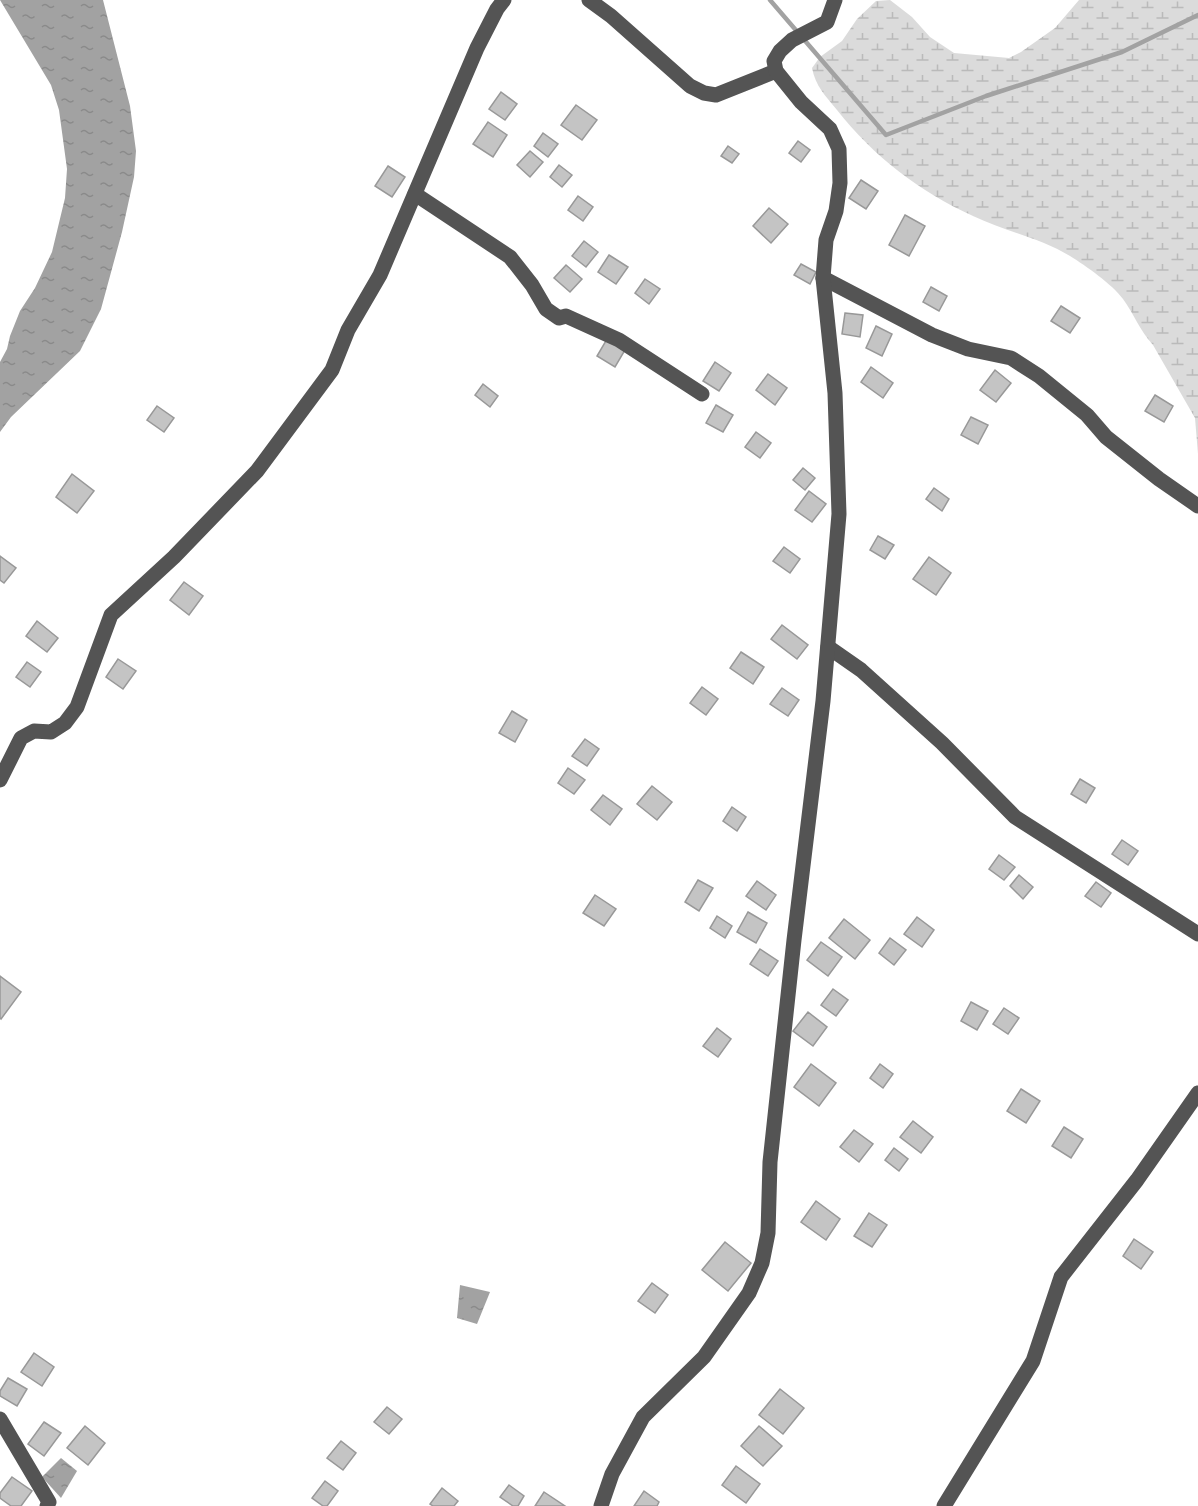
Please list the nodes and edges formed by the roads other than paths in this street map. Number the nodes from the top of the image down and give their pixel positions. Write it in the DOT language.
graph roads {
  1 [pos="504,0"];
  2 [pos="589,0"];
  3 [pos="835,0"];
  4 [pos="776,71"];
  5 [pos="415,194"];
  6 [pos="823,278"];
  7 [pos="702,394"];
  8 [pos="1198,506"];
  9 [pos="828,647"];
  10 [pos="0,780"];
  11 [pos="1198,934"];
  12 [pos="1198,1093"];
  13 [pos="0,1419"];
  14 [pos="47,1506"];
  15 [pos="601,1506"];
  16 [pos="944,1506"];
  1 -- 5 [label="street"];
  2 -- 4 [label="street"];
  3 -- 4 [label="street"];
  4 -- 6 [label="street"];
  5 -- 7 [label="street"];
  5 -- 10 [label="street"];
  6 -- 8 [label="street"];
  6 -- 9 [label="street"];
  9 -- 11 [label="street"];
  9 -- 15 [label="street"];
  12 -- 16 [label="street"];
  13 -- 14 [label="street"];
}
